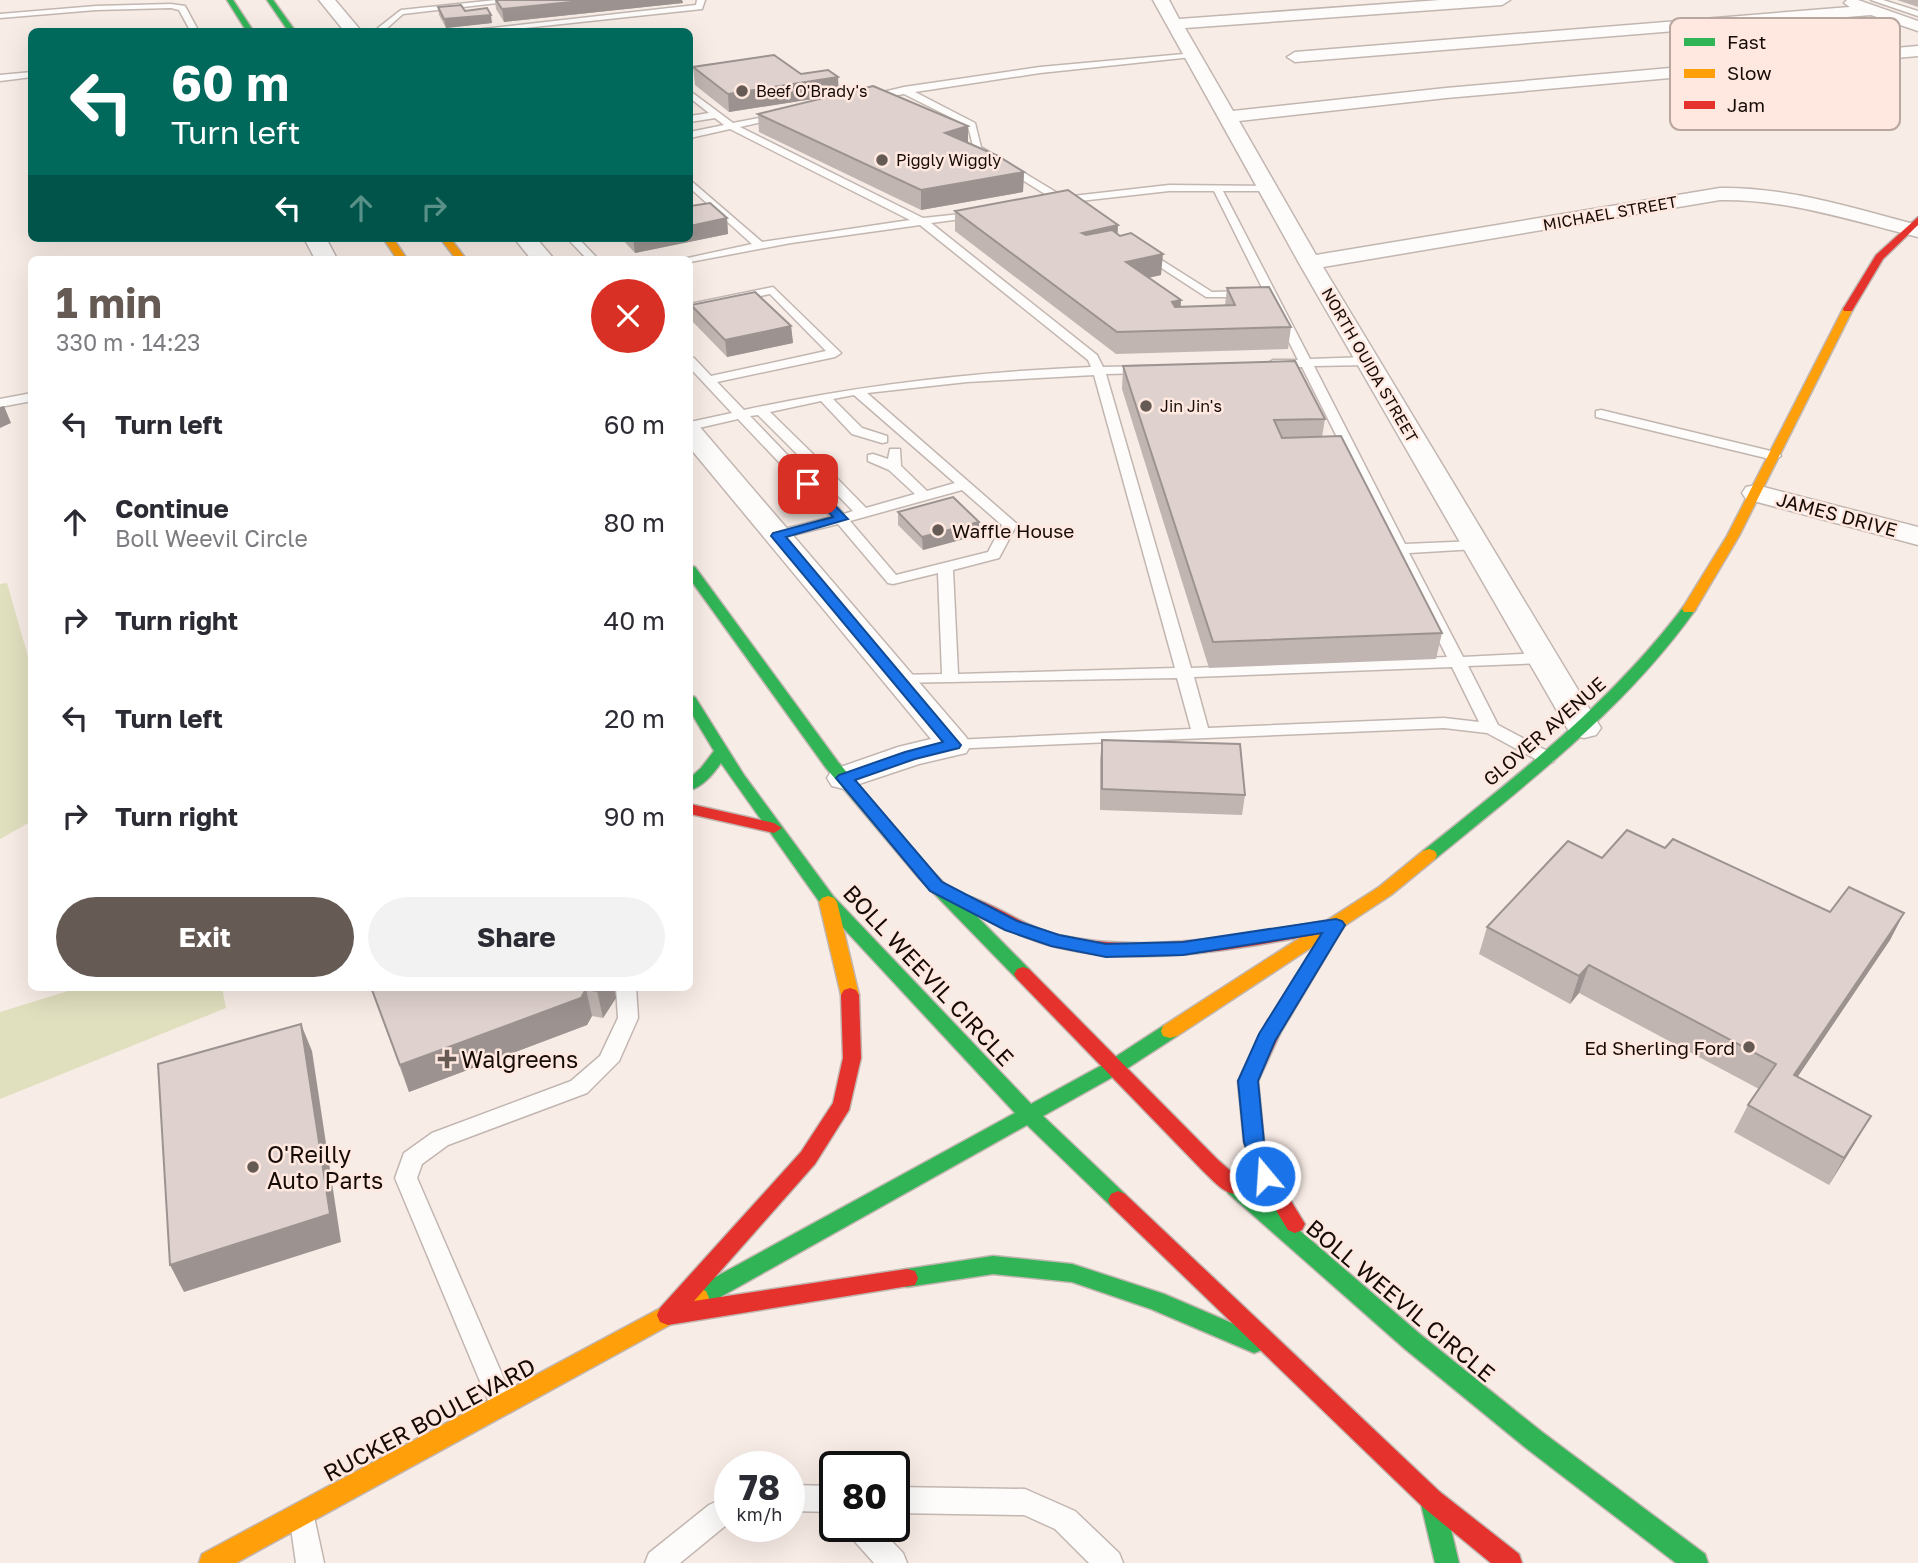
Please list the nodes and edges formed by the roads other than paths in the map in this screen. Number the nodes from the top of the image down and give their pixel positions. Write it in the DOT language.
graph roads {
  1 [pos="230,0"];
  2 [pos="270,0"];
  3 [pos="327,0"];
  4 [pos="518,0"];
  5 [pos="701,0"];
  6 [pos="1161,0"];
  7 [pos="1502,0"];
  8 [pos="1842,0"];
  9 [pos="1873,5"];
  10 [pos="1918,14"];
  11 [pos="0,16"];
  12 [pos="1262,16"];
  13 [pos="1715,18"];
  14 [pos="1670,22"];
  15 [pos="1174,24"];
  16 [pos="1918,26"];
  17 [pos="193,28"];
  18 [pos="248,28"];
  19 [pos="290,28"];
  20 [pos="360,28"];
  21 [pos="366,28"];
  22 [pos="498,28"];
  23 [pos="1273,32"];
  24 [pos="1918,51"];
  25 [pos="1900,53"];
  26 [pos="1192,55"];
  27 [pos="1322,71"];
  28 [pos="28,74"];
  29 [pos="1670,74"];
  30 [pos="0,78"];
  31 [pos="1354,84"];
  32 [pos="905,90"];
  33 [pos="693,97"];
  34 [pos="851,100"];
  35 [pos="1384,100"];
  36 [pos="797,111"];
  37 [pos="715,115"];
  38 [pos="1229,117"];
  39 [pos="693,119"];
  40 [pos="732,127"];
  41 [pos="693,134"];
  42 [pos="693,187"];
  43 [pos="1217,188"];
  44 [pos="1268,188"];
  45 [pos="1063,200"];
  46 [pos="1038,204"];
  47 [pos="1074,207"];
  48 [pos="987,212"];
  49 [pos="924,223"];
  50 [pos="1914,227"];
  51 [pos="448,242"];
  52 [pos="529,242"];
  53 [pos="576,242"];
  54 [pos="1131,244"];
  55 [pos="760,246"];
  56 [pos="459,256"];
  57 [pos="541,256"];
  58 [pos="588,256"];
  59 [pos="693,258"];
  60 [pos="1310,263"];
  61 [pos="1271,293"];
  62 [pos="693,306"];
  63 [pos="1368,361"];
  64 [pos="1307,363"];
  65 [pos="693,364"];
  66 [pos="1265,365"];
  67 [pos="1167,368"];
  68 [pos="1100,371"];
  69 [pos="708,380"];
  70 [pos="859,392"];
  71 [pos="28,398"];
  72 [pos="825,398"];
  73 [pos="0,403"];
  74 [pos="761,410"];
  75 [pos="1601,414"];
  76 [pos="740,415"];
  77 [pos="693,425"];
  78 [pos="857,431"];
  79 [pos="693,436"];
  80 [pos="1774,456"];
  81 [pos="894,467"];
  82 [pos="963,485"];
  83 [pos="1756,493"];
  84 [pos="925,496"];
  85 [pos="863,513"];
  86 [pos="841,519"];
  87 [pos="777,536"];
  88 [pos="1918,536"];
  89 [pos="1476,545"];
  90 [pos="1401,549"];
  91 [pos="944,567"];
  92 [pos="693,574"];
  93 [pos="1543,658"];
  94 [pos="1458,662"];
  95 [pos="1184,673"];
  96 [pos="950,679"];
  97 [pos="899,680"];
  98 [pos="693,705"];
  99 [pos="1491,727"];
  100 [pos="1584,727"];
  101 [pos="1201,734"];
  102 [pos="954,745"];
  103 [pos="722,751"];
  104 [pos="1547,758"];
  105 [pos="844,778"];
  106 [pos="693,783"];
  107 [pos="693,810"];
  108 [pos="774,828"];
  109 [pos="936,887"];
  110 [pos="827,900"];
  111 [pos="1336,925"];
  112 [pos="626,991"];
  113 [pos="1113,1068"];
  114 [pos="1028,1114"];
  115 [pos="1318,1261"];
  116 [pos="668,1315"];
  117 [pos="1276,1353"];
  118 [pos="502,1406"];
  119 [pos="910,1500"];
  120 [pos="1432,1500"];
  121 [pos="302,1514"];
  122 [pos="714,1517"];
  123 [pos="874,1542"];
  124 [pos="211,1563"];
  125 [pos="310,1563"];
  126 [pos="659,1563"];
  127 [pos="893,1563"];
  128 [pos="1109,1563"];
  129 [pos="1447,1563"];
  130 [pos="1510,1563"];
  131 [pos="1696,1563"];
  1 -- 18 [label="main road"];
  2 -- 19 [label="main road"];
  3 -- 20 [label="street"];
  4 -- 21 [label="lane"];
  5 -- 22 [label="lane"];
  6 -- 15 [label="street, NORTH OUIDA STREET"];
  7 -- 12 [label="street"];
  8 -- 9 [label="street"];
  9 -- 10 [label="lane"];
  9 -- 13 [label="street"];
  9 -- 16 [label="street"];
  11 -- 17 [label="lane"];
  12 -- 15 [label="street"];
  12 -- 23 [label="street"];
  14 -- 27 [label="street"];
  15 -- 26 [label="street, NORTH OUIDA STREET"];
  24 -- 25 [label="street"];
  26 -- 32 [label="lane"];
  26 -- 38 [label="street, NORTH OUIDA STREET"];
  28 -- 30 [label="lane"];
  29 -- 35 [label="street"];
  31 -- 35 [label="street"];
  32 -- 34 [label="lane"];
  32 -- 45 [label="lane"];
  33 -- 37 [label="lane"];
  35 -- 38 [label="street"];
  36 -- 40 [label="lane"];
  37 -- 39 [label="lane"];
  37 -- 40 [label="lane"];
  38 -- 44 [label="street, NORTH OUIDA STREET"];
  40 -- 41 [label="lane"];
  40 -- 49 [label="lane"];
  42 -- 55 [label="lane"];
  43 -- 44 [label="lane"];
  43 -- 45 [label="lane"];
  43 -- 61 [label="lane"];
  44 -- 60 [label="street, NORTH OUIDA STREET"];
  45 -- 46 [label="lane"];
  45 -- 47 [label="lane"];
  48 -- 49 [label="lane"];
  49 -- 55 [label="lane"];
  49 -- 68 [label="lane"];
  50 -- 60 [label="street, MICHAEL STREET"];
  50 -- 80 [label="main road, GLOVER AVENUE"];
  51 -- 56 [label="main road"];
  52 -- 57 [label="street"];
  53 -- 58 [label="lane"];
  54 -- 61 [label="lane"];
  55 -- 59 [label="lane"];
  60 -- 63 [label="street, NORTH OUIDA STREET"];
  61 -- 64 [label="lane"];
  62 -- 69 [label="lane"];
  63 -- 64 [label="lane"];
  63 -- 89 [label="street, NORTH OUIDA STREET"];
  64 -- 66 [label="lane"];
  64 -- 90 [label="lane"];
  65 -- 69 [label="lane"];
  67 -- 68 [label="lane"];
  68 -- 70 [label="lane"];
  68 -- 95 [label="lane"];
  69 -- 76 [label="lane"];
  70 -- 72 [label="lane"];
  70 -- 82 [label="lane"];
  71 -- 73 [label="lane"];
  72 -- 74 [label="lane"];
  72 -- 78 [label="lane"];
  74 -- 76 [label="lane"];
  74 -- 85 [label="lane"];
  75 -- 80 [label="lane"];
  76 -- 77 [label="lane"];
  76 -- 86 [label="lane"];
  78 -- 78 [label="lane"];
  79 -- 87 [label="street"];
  80 -- 83 [label="main road, GLOVER AVENUE"];
  81 -- 81 [label="lane"];
  81 -- 84 [label="lane"];
  82 -- 84 [label="lane"];
  82 -- 91 [label="lane"];
  83 -- 88 [label="street, JAMES DRIVE"];
  83 -- 100 [label="main road, GLOVER AVENUE"];
  84 -- 85 [label="lane"];
  85 -- 86 [label="lane"];
  86 -- 87 [label="lane"];
  86 -- 91 [label="lane"];
  87 -- 97 [label="street"];
  89 -- 90 [label="lane"];
  89 -- 93 [label="street, NORTH OUIDA STREET"];
  90 -- 94 [label="lane"];
  91 -- 96 [label="lane"];
  92 -- 105 [label="main road, BOLL WEEVIL CIRCLE"];
  93 -- 94 [label="lane"];
  93 -- 100 [label="street, NORTH OUIDA STREET"];
  94 -- 95 [label="lane"];
  94 -- 99 [label="lane"];
  95 -- 96 [label="lane"];
  95 -- 101 [label="lane"];
  96 -- 97 [label="lane"];
  97 -- 102 [label="street"];
  98 -- 103 [label="main road, BOLL WEEVIL CIRCLE"];
  99 -- 101 [label="lane"];
  99 -- 104 [label="lane"];
  100 -- 104 [label="main road, GLOVER AVENUE"];
  101 -- 102 [label="lane"];
  102 -- 105 [label="street"];
  103 -- 106 [label="main road"];
  103 -- 108 [label="main road, BOLL WEEVIL CIRCLE"];
  104 -- 111 [label="main road, GLOVER AVENUE"];
  105 -- 109 [label="main road, BOLL WEEVIL CIRCLE"];
  107 -- 108 [label="main road"];
  108 -- 110 [label="main road, BOLL WEEVIL CIRCLE"];
  109 -- 111 [label="main road"];
  109 -- 113 [label="main road, BOLL WEEVIL CIRCLE"];
  110 -- 114 [label="main road, BOLL WEEVIL CIRCLE"];
  110 -- 116 [label="main road"];
  111 -- 113 [label="main road, GLOVER AVENUE"];
  111 -- 115 [label="main road"];
  112 -- 118 [label="lane"];
  113 -- 114 [label="main road, GLOVER AVENUE"];
  113 -- 115 [label="main road, BOLL WEEVIL CIRCLE"];
  114 -- 116 [label="main road, RUCKER BOULEVARD"];
  114 -- 117 [label="main road, BOLL WEEVIL CIRCLE"];
  115 -- 131 [label="main road, BOLL WEEVIL CIRCLE"];
  116 -- 117 [label="main road"];
  116 -- 118 [label="main road, RUCKER BOULEVARD"];
  117 -- 120 [label="main road, BOLL WEEVIL CIRCLE"];
  118 -- 121 [label="main road, RUCKER BOULEVARD"];
  119 -- 128 [label="lane"];
  120 -- 129 [label="main road"];
  120 -- 130 [label="main road, BOLL WEEVIL CIRCLE"];
  121 -- 124 [label="main road, RUCKER BOULEVARD"];
  121 -- 125 [label="lane"];
  122 -- 126 [label="lane"];
  123 -- 127 [label="lane"];
}
